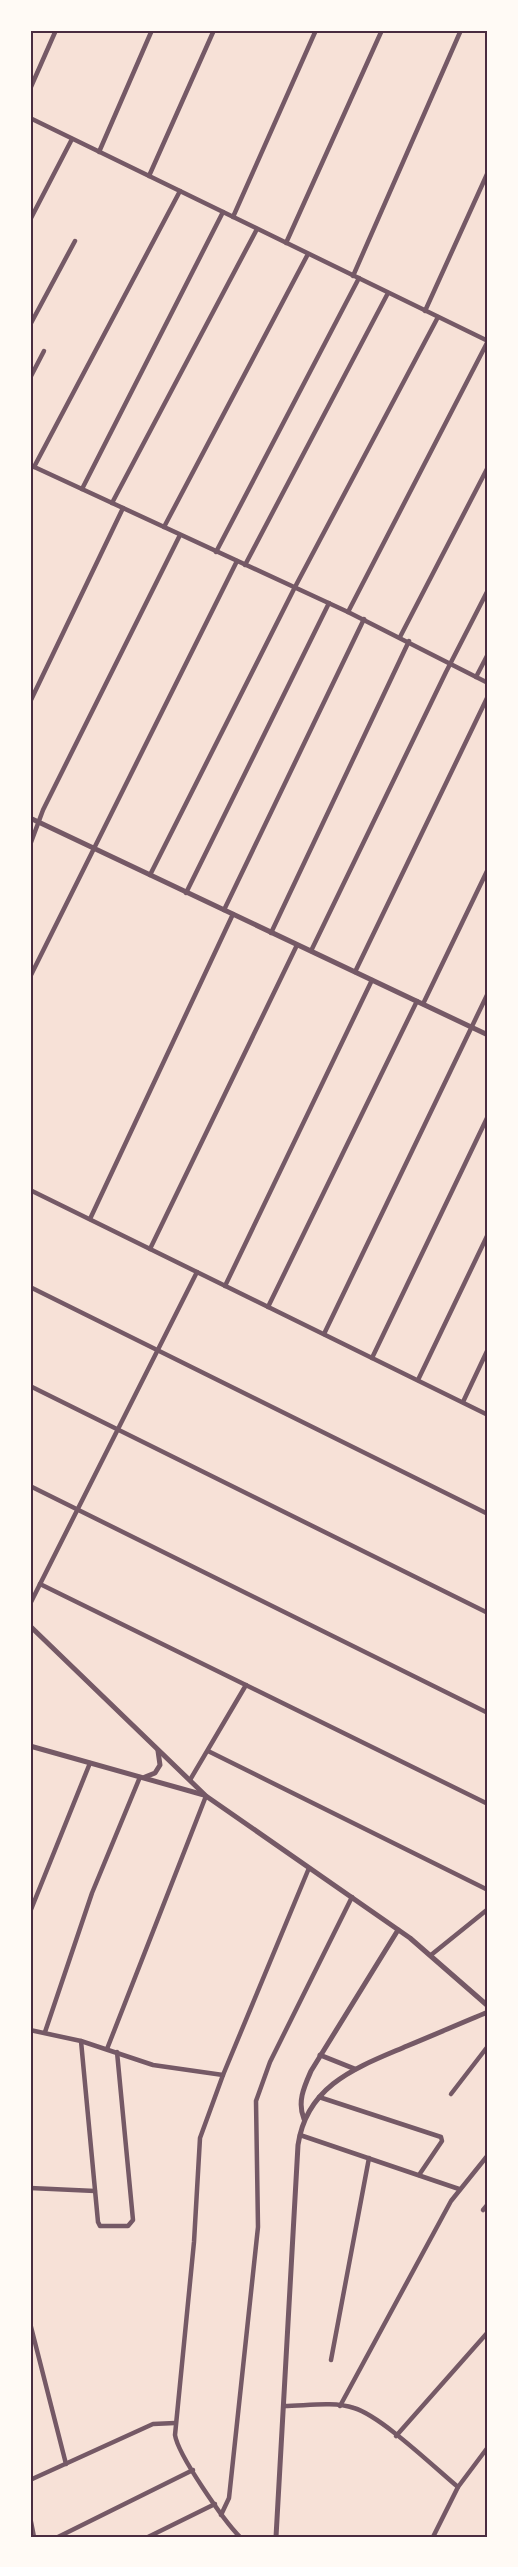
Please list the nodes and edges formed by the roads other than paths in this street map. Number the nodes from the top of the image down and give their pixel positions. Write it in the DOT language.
graph roads {
  1 [pos="56,30"];
  2 [pos="152,30"];
  3 [pos="214,30"];
  4 [pos="316,30"];
  5 [pos="382,30"];
  6 [pos="461,30"];
  7 [pos="30,89"];
  8 [pos="30,118"];
  9 [pos="72,139"];
  10 [pos="99,152"];
  11 [pos="488,172"];
  12 [pos="149,176"];
  13 [pos="180,191"];
  14 [pos="223,212"];
  15 [pos="233,217"];
  16 [pos="30,220"];
  17 [pos="256,229"];
  18 [pos="75,241"];
  19 [pos="286,243"];
  20 [pos="308,254"];
  21 [pos="356,277"];
  22 [pos="388,293"];
  23 [pos="425,311"];
  24 [pos="438,317"];
  25 [pos="30,325"];
  26 [pos="488,341"];
  27 [pos="44,351"];
  28 [pos="30,378"];
  29 [pos="32,466"];
  30 [pos="488,467"];
  31 [pos="82,489"];
  32 [pos="112,503"];
  33 [pos="123,508"];
  34 [pos="164,527"];
  35 [pos="180,535"];
  36 [pos="216,552"];
  37 [pos="237,561"];
  38 [pos="245,565"];
  39 [pos="295,587"];
  40 [pos="488,590"];
  41 [pos="329,603"];
  42 [pos="348,612"];
  43 [pos="364,620"];
  44 [pos="400,637"];
  45 [pos="409,641"];
  46 [pos="488,654"];
  47 [pos="450,663"];
  48 [pos="476,677"];
  49 [pos="488,683"];
  50 [pos="488,696"];
  51 [pos="30,702"];
  52 [pos="30,818"];
  53 [pos="39,822"];
  54 [pos="30,844"];
  55 [pos="94,848"];
  56 [pos="488,869"];
  57 [pos="150,875"];
  58 [pos="186,892"];
  59 [pos="224,910"];
  60 [pos="233,914"];
  61 [pos="271,933"];
  62 [pos="297,945"];
  63 [pos="311,951"];
  64 [pos="355,972"];
  65 [pos="30,977"];
  66 [pos="372,980"];
  67 [pos="488,993"];
  68 [pos="420,1002"];
  69 [pos="471,1027"];
  70 [pos="488,1035"];
  71 [pos="488,1116"];
  72 [pos="30,1191"];
  73 [pos="90,1219"];
  74 [pos="488,1234"];
  75 [pos="150,1249"];
  76 [pos="197,1272"];
  77 [pos="225,1286"];
  78 [pos="30,1287"];
  79 [pos="268,1307"];
  80 [pos="324,1334"];
  81 [pos="488,1349"];
  82 [pos="158,1351"];
  83 [pos="372,1358"];
  84 [pos="418,1380"];
  85 [pos="30,1386"];
  86 [pos="463,1402"];
  87 [pos="488,1415"];
  88 [pos="118,1430"];
  89 [pos="30,1486"];
  90 [pos="77,1509"];
  91 [pos="488,1514"];
  92 [pos="40,1584"];
  93 [pos="30,1604"];
  94 [pos="488,1613"];
  95 [pos="30,1626"];
  96 [pos="246,1684"];
  97 [pos="488,1713"];
  98 [pos="30,1746"];
  99 [pos="156,1747"];
  100 [pos="208,1751"];
  101 [pos="90,1763"];
  102 [pos="140,1777"];
  103 [pos="190,1780"];
  104 [pos="206,1796"];
  105 [pos="488,1804"];
  106 [pos="309,1868"];
  107 [pos="488,1890"];
  108 [pos="352,1897"];
  109 [pos="488,1909"];
  110 [pos="30,1912"];
  111 [pos="398,1929"];
  112 [pos="431,1955"];
  113 [pos="488,2007"];
  114 [pos="488,2012"];
  115 [pos="30,2030"];
  116 [pos="45,2032"];
  117 [pos="81,2041"];
  118 [pos="488,2046"];
  119 [pos="107,2049"];
  120 [pos="117,2052"];
  121 [pos="320,2055"];
  122 [pos="355,2068"];
  123 [pos="223,2074"];
  124 [pos="451,2094"];
  125 [pos="319,2097"];
  126 [pos="304,2119"];
  127 [pos="300,2135"];
  128 [pos="488,2155"];
  129 [pos="369,2158"];
  130 [pos="419,2175"];
  131 [pos="30,2188"];
  132 [pos="459,2189"];
  133 [pos="95,2192"];
  134 [pos="488,2204"];
  135 [pos="483,2210"];
  136 [pos="30,2323"];
  137 [pos="488,2332"];
  138 [pos="331,2360"];
  139 [pos="284,2406"];
  140 [pos="340,2406"];
  141 [pos="175,2423"];
  142 [pos="396,2436"];
  143 [pos="488,2447"];
  144 [pos="66,2464"];
  145 [pos="193,2470"];
  146 [pos="30,2480"];
  147 [pos="458,2487"];
  148 [pos="215,2504"];
  149 [pos="221,2515"];
  150 [pos="30,2517"];
  151 [pos="34,2537"];
  152 [pos="58,2537"];
  153 [pos="148,2537"];
  154 [pos="240,2537"];
  155 [pos="276,2537"];
  156 [pos="433,2537"];
  1 -- 7 [label="street"];
  2 -- 10 [label="street"];
  3 -- 12 [label="street"];
  4 -- 15 [label="street"];
  5 -- 19 [label="street"];
  6 -- 21 [label="street"];
  8 -- 9 [label="street"];
  9 -- 10 [label="street"];
  9 -- 16 [label="street"];
  10 -- 12 [label="street"];
  11 -- 23 [label="street"];
  12 -- 13 [label="street"];
  13 -- 14 [label="street"];
  13 -- 29 [label="street"];
  14 -- 15 [label="street"];
  14 -- 31 [label="street"];
  15 -- 17 [label="street"];
  17 -- 19 [label="street"];
  17 -- 32 [label="street"];
  18 -- 25 [label="street"];
  19 -- 20 [label="street"];
  20 -- 21 [label="street"];
  20 -- 34 [label="street"];
  21 -- 22 [label="street"];
  21 -- 36 [label="street"];
  22 -- 23 [label="street"];
  22 -- 38 [label="street"];
  23 -- 24 [label="street"];
  24 -- 26 [label="street"];
  24 -- 39 [label="street"];
  26 -- 42 [label="street"];
  27 -- 28 [label="street"];
  29 -- 31 [label="street"];
  30 -- 44 [label="street"];
  31 -- 32 [label="street"];
  32 -- 33 [label="street"];
  33 -- 34 [label="street"];
  33 -- 51 [label="street"];
  34 -- 35 [label="street"];
  35 -- 36 [label="street"];
  35 -- 53 [label="street"];
  36 -- 37 [label="street"];
  37 -- 38 [label="street"];
  37 -- 55 [label="street"];
  38 -- 39 [label="street"];
  39 -- 41 [label="street"];
  39 -- 57 [label="street"];
  40 -- 47 [label="street"];
  41 -- 42 [label="street"];
  41 -- 58 [label="street"];
  42 -- 43 [label="street"];
  43 -- 44 [label="street"];
  43 -- 59 [label="street"];
  44 -- 45 [label="street"];
  45 -- 47 [label="street"];
  45 -- 61 [label="street"];
  46 -- 48 [label="street"];
  47 -- 48 [label="street"];
  47 -- 63 [label="street"];
  48 -- 49 [label="street"];
  50 -- 64 [label="street"];
  52 -- 53 [label="street"];
  53 -- 54 [label="street"];
  53 -- 55 [label="street"];
  55 -- 57 [label="street"];
  55 -- 65 [label="street"];
  56 -- 68 [label="street"];
  57 -- 58 [label="street"];
  58 -- 59 [label="street"];
  59 -- 60 [label="street"];
  60 -- 61 [label="street"];
  60 -- 73 [label="street"];
  61 -- 62 [label="street"];
  62 -- 63 [label="street"];
  62 -- 75 [label="street"];
  63 -- 64 [label="street"];
  64 -- 66 [label="street"];
  66 -- 68 [label="street"];
  66 -- 77 [label="street"];
  67 -- 69 [label="street"];
  68 -- 69 [label="street"];
  68 -- 79 [label="street"];
  69 -- 70 [label="street"];
  69 -- 80 [label="street"];
  71 -- 83 [label="street"];
  72 -- 73 [label="street"];
  73 -- 75 [label="street"];
  74 -- 84 [label="street"];
  75 -- 76 [label="street"];
  76 -- 77 [label="street"];
  76 -- 82 [label="street"];
  77 -- 79 [label="street"];
  78 -- 82 [label="street"];
  79 -- 80 [label="street"];
  80 -- 83 [label="street"];
  81 -- 86 [label="street"];
  82 -- 88 [label="street"];
  82 -- 91 [label="street"];
  83 -- 84 [label="street"];
  84 -- 86 [label="street"];
  85 -- 88 [label="street"];
  86 -- 87 [label="street"];
  88 -- 90 [label="street"];
  88 -- 94 [label="street"];
  89 -- 90 [label="street"];
  90 -- 92 [label="street"];
  90 -- 97 [label="street"];
  92 -- 93 [label="street"];
  92 -- 96 [label="street"];
  95 -- 99 [label="street"];
  96 -- 100 [label="street"];
  96 -- 105 [label="street"];
  98 -- 101 [label="street"];
  99 -- 102 [label="street"];
  99 -- 103 [label="street"];
  100 -- 103 [label="street"];
  100 -- 107 [label="street"];
  101 -- 102 [label="street"];
  101 -- 110 [label="street"];
  102 -- 104 [label="street"];
  102 -- 116 [label="street"];
  103 -- 104 [label="street"];
  104 -- 106 [label="street"];
  104 -- 119 [label="street"];
  106 -- 108 [label="street"];
  106 -- 123 [label="street"];
  108 -- 111 [label="street"];
  108 -- 149 [label="street"];
  109 -- 112 [label="street"];
  111 -- 112 [label="street"];
  111 -- 121 [label="street"];
  112 -- 113 [label="street"];
  114 -- 122 [label="street"];
  115 -- 116 [label="street"];
  116 -- 117 [label="street"];
  117 -- 119 [label="street"];
  117 -- 133 [label="street"];
  118 -- 124 [label="street"];
  119 -- 120 [label="street"];
  120 -- 123 [label="street"];
  120 -- 133 [label="street"];
  121 -- 122 [label="street"];
  121 -- 126 [label="street"];
  122 -- 125 [label="street"];
  123 -- 141 [label="street"];
  125 -- 126 [label="street"];
  125 -- 130 [label="street"];
  126 -- 127 [label="street"];
  127 -- 129 [label="street"];
  127 -- 139 [label="street"];
  128 -- 132 [label="street"];
  129 -- 130 [label="street"];
  129 -- 138 [label="street"];
  130 -- 132 [label="street"];
  131 -- 133 [label="street"];
  132 -- 140 [label="street"];
  134 -- 135 [label="street"];
  136 -- 144 [label="street"];
  137 -- 142 [label="street"];
  139 -- 140 [label="street"];
  139 -- 155 [label="street"];
  140 -- 142 [label="street"];
  141 -- 144 [label="street"];
  141 -- 145 [label="street"];
  142 -- 147 [label="street"];
  143 -- 147 [label="street"];
  144 -- 146 [label="street"];
  145 -- 148 [label="street"];
  145 -- 152 [label="street"];
  147 -- 156 [label="street"];
  148 -- 149 [label="street"];
  148 -- 153 [label="street"];
  149 -- 154 [label="street"];
  150 -- 151 [label="street"];
}
